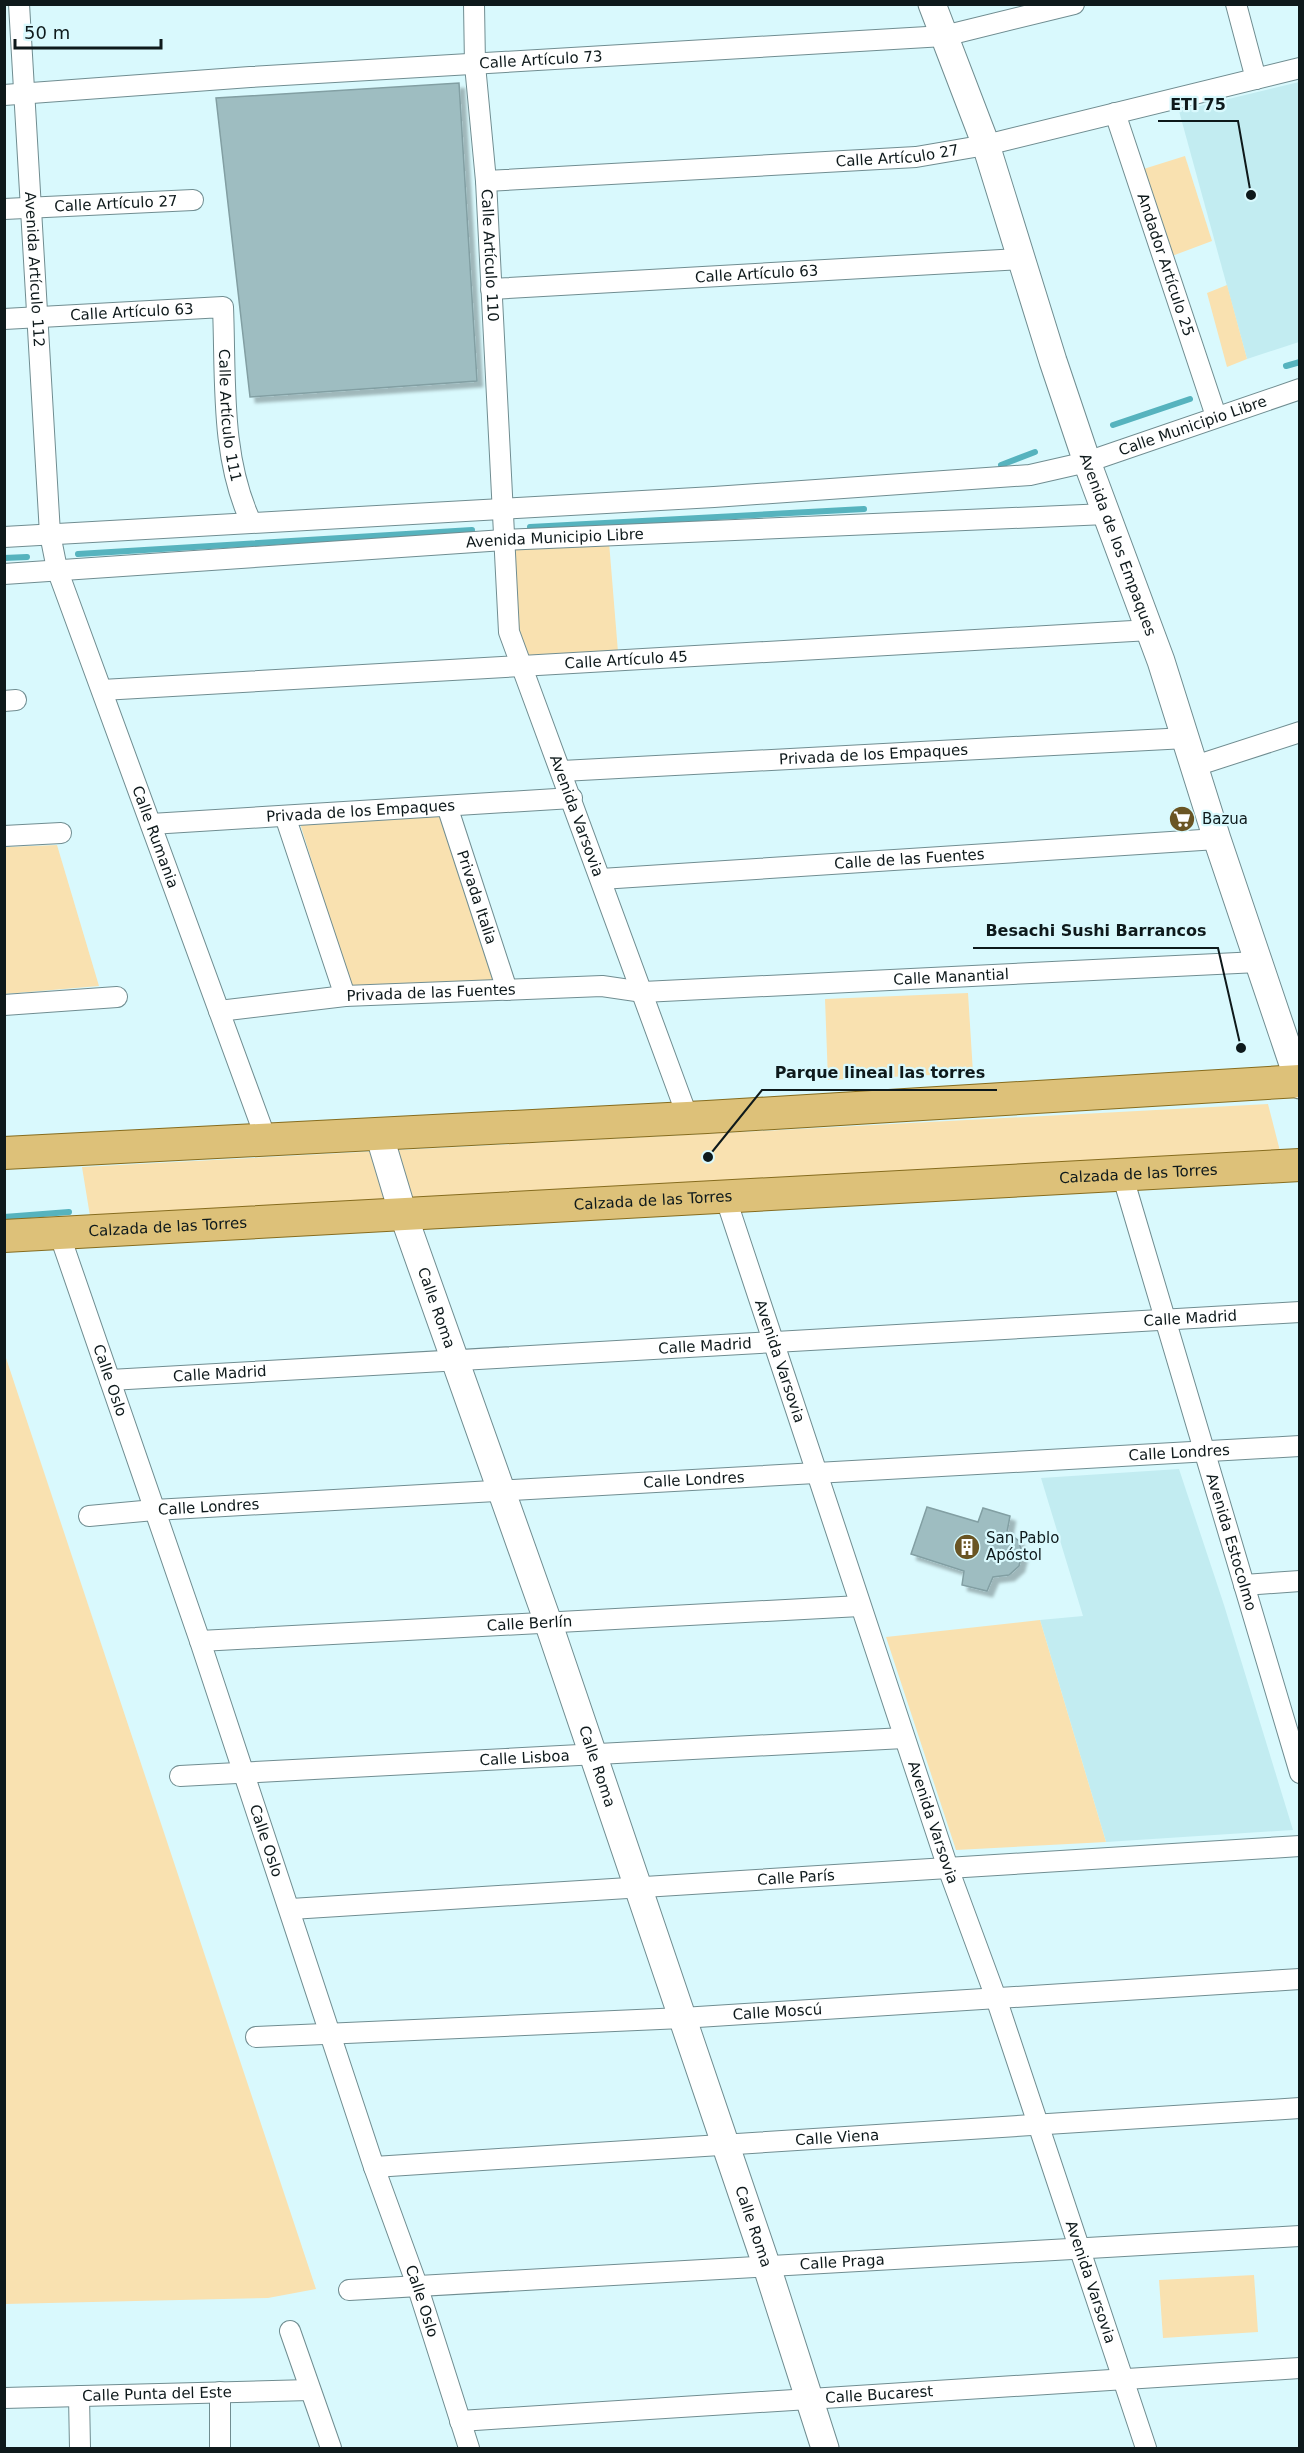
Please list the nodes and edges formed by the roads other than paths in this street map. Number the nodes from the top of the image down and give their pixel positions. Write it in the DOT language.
graph roads {
  1 [pos="19,4"];
  2 [pos="474,4"];
  3 [pos="933,4"];
  4 [pos="1074,4"];
  5 [pos="1236,4"];
  6 [pos="944,36"];
  7 [pos="475,65"];
  8 [pos="1299,68"];
  9 [pos="1256,79"];
  10 [pos="14,94"];
  11 [pos="1115,113"];
  12 [pos="986,145"];
  13 [pos="486,181"];
  14 [pos="193,200"];
  15 [pos="29,207"];
  16 [pos="4,209"];
  17 [pos="1020,259"];
  18 [pos="491,289"];
  19 [pos="224,307"];
  20 [pos="36,317"];
  21 [pos="4,319"];
  22 [pos="1299,389"];
  23 [pos="1216,416"];
  24 [pos="1087,462"];
  25 [pos="503,507"];
  26 [pos="1106,514"];
  27 [pos="251,522"];
  28 [pos="50,534"];
  29 [pos="4,537"];
  30 [pos="504,540"];
  31 [pos="57,569"];
  32 [pos="4,574"];
  33 [pos="1150,630"];
  34 [pos="520,667"];
  35 [pos="102,690"];
  36 [pos="1299,732"];
  37 [pos="1186,738"];
  38 [pos="1195,766"];
  39 [pos="562,771"];
  40 [pos="572,798"];
  41 [pos="447,806"];
  42 [pos="285,816"];
  43 [pos="151,824"];
  44 [pos="61,833"];
  45 [pos="4,836"];
  46 [pos="1217,839"];
  47 [pos="601,879"];
  48 [pos="1258,962"];
  49 [pos="507,990"];
  50 [pos="643,992"];
  51 [pos="345,996"];
  52 [pos="117,997"];
  53 [pos="4,1005"];
  54 [pos="219,1011"];
  55 [pos="1299,1083"];
  56 [pos="688,1118"];
  57 [pos="379,1134"];
  58 [pos="266,1139"];
  59 [pos="7,1146"];
  60 [pos="1299,1165"];
  61 [pos="1122,1174"];
  62 [pos="725,1196"];
  63 [pos="403,1214"];
  64 [pos="59,1233"];
  65 [pos="4,1236"];
  66 [pos="1299,1312"];
  67 [pos="1165,1320"];
  68 [pos="774,1343"];
  69 [pos="455,1359"];
  70 [pos="110,1380"];
  71 [pos="1299,1446"];
  72 [pos="1204,1452"];
  73 [pos="818,1474"];
  74 [pos="502,1492"];
  75 [pos="154,1510"];
  76 [pos="89,1516"];
  77 [pos="1299,1581"];
  78 [pos="1244,1585"];
  79 [pos="860,1606"];
  80 [pos="548,1622"];
  81 [pos="200,1641"];
  82 [pos="1292,1720"];
  83 [pos="904,1738"];
  84 [pos="592,1754"];
  85 [pos="244,1772"];
  86 [pos="1299,1773"];
  87 [pos="180,1776"];
  88 [pos="1299,1846"];
  89 [pos="948,1868"];
  90 [pos="638,1888"];
  91 [pos="291,1909"];
  92 [pos="1299,1979"];
  93 [pos="996,1998"];
  94 [pos="682,2018"];
  95 [pos="332,2035"];
  96 [pos="256,2037"];
  97 [pos="1299,2108"];
  98 [pos="1039,2125"];
  99 [pos="724,2145"];
  100 [pos="374,2167"];
  101 [pos="1299,2236"];
  102 [pos="1080,2249"];
  103 [pos="767,2267"];
  104 [pos="417,2285"];
  105 [pos="349,2290"];
  106 [pos="290,2331"];
  107 [pos="1299,2368"];
  108 [pos="1122,2380"];
  109 [pos="310,2390"];
  110 [pos="220,2392"];
  111 [pos="79,2396"];
  112 [pos="4,2398"];
  113 [pos="810,2400"];
  114 [pos="460,2421"];
  115 [pos="80,2448"];
  116 [pos="220,2448"];
  117 [pos="331,2448"];
  118 [pos="469,2448"];
  119 [pos="825,2448"];
  120 [pos="1146,2448"];
  1 -- 10 [label="street, Avenida Artículo 112"];
  2 -- 7 [label="street, Calle Artículo 110"];
  3 -- 6 [label="street, Avenida de los Empaques"];
  4 -- 6 [label="street, Calle Artículo 73"];
  5 -- 9 [label="street"];
  6 -- 7 [label="street, Calle Artículo 73"];
  6 -- 12 [label="street, Avenida de los Empaques"];
  7 -- 10 [label="street, Calle Artículo 73"];
  7 -- 13 [label="street, Calle Artículo 110"];
  8 -- 9 [label="street, Calle Artículo 27"];
  9 -- 11 [label="street, Calle Artículo 27"];
  10 -- 15 [label="street, Avenida Artículo 112"];
  11 -- 12 [label="street, Calle Artículo 27"];
  11 -- 23 [label="street, Andador Artículo 25"];
  12 -- 13 [label="street, Calle Artículo 27"];
  12 -- 17 [label="street, Avenida de los Empaques"];
  13 -- 18 [label="street, Calle Artículo 110"];
  14 -- 15 [label="street, Calle Artículo 27"];
  15 -- 16 [label="street, Calle Artículo 27"];
  15 -- 20 [label="street, Avenida Artículo 112"];
  17 -- 18 [label="street, Calle Artículo 63"];
  17 -- 24 [label="street, Avenida de los Empaques"];
  18 -- 25 [label="street, Calle Artículo 110"];
  19 -- 20 [label="street, Calle Artículo 63"];
  19 -- 27 [label="street, Calle Artículo 111"];
  20 -- 21 [label="street, Calle Artículo 63"];
  20 -- 28 [label="street, Avenida Artículo 112"];
  22 -- 23 [label="street, Calle Municipio Libre"];
  23 -- 24 [label="street, Calle Municipio Libre"];
  24 -- 25 [label="street"];
  24 -- 26 [label="street, Avenida de los Empaques"];
  25 -- 27 [label="street"];
  25 -- 30 [label="street, Avenida Varsovia"];
  26 -- 30 [label="street, Avenida Municipio Libre"];
  26 -- 33 [label="street, Avenida de los Empaques"];
  27 -- 28 [label="street"];
  28 -- 29 [label="street"];
  28 -- 31 [label="street, Calle Rumania"];
  30 -- 31 [label="street, Avenida Municipio Libre"];
  30 -- 34 [label="street, Avenida Varsovia"];
  31 -- 32 [label="street, Avenida Municipio Libre"];
  31 -- 35 [label="street, Calle Rumania"];
  33 -- 34 [label="street, Calle Artículo 45"];
  33 -- 37 [label="street, Avenida de los Empaques"];
  34 -- 35 [label="street, Calle Artículo 45"];
  34 -- 39 [label="street, Avenida Varsovia"];
  35 -- 43 [label="street, Calle Rumania"];
  36 -- 38 [label="street"];
  37 -- 38 [label="street, Avenida de los Empaques"];
  37 -- 39 [label="street, Privada de los Empaques"];
  38 -- 46 [label="street, Avenida de los Empaques"];
  39 -- 40 [label="street, Avenida Varsovia"];
  40 -- 41 [label="street, Privada de los Empaques"];
  40 -- 47 [label="street, Avenida Varsovia"];
  41 -- 42 [label="street, Privada de los Empaques"];
  41 -- 49 [label="street, Privada Italia"];
  42 -- 43 [label="street, Privada de los Empaques"];
  42 -- 51 [label="street"];
  43 -- 54 [label="street, Calle Rumania"];
  44 -- 45 [label="street"];
  46 -- 47 [label="street, Calle de las Fuentes"];
  46 -- 48 [label="street, Avenida de los Empaques"];
  47 -- 50 [label="street, Avenida Varsovia"];
  48 -- 50 [label="street, Calle Manantial"];
  48 -- 55 [label="street, Avenida de los Empaques"];
  49 -- 50 [label="street, Privada de las Fuentes"];
  49 -- 51 [label="street, Privada de las Fuentes"];
  50 -- 56 [label="street, Avenida Varsovia"];
  51 -- 54 [label="street, Privada de las Fuentes"];
  52 -- 53 [label="street"];
  54 -- 58 [label="street, Calle Rumania"];
  55 -- 56 [label="main road"];
  56 -- 57 [label="main road"];
  57 -- 58 [label="main road"];
  57 -- 63 [label="street, Calle Roma"];
  58 -- 59 [label="main road"];
  60 -- 61 [label="main road, Calzada de las Torres"];
  61 -- 62 [label="main road, Calzada de las Torres"];
  61 -- 67 [label="street, Avenida Estocolmo"];
  62 -- 63 [label="main road, Calzada de las Torres"];
  62 -- 68 [label="street, Avenida Varsovia"];
  63 -- 64 [label="main road, Calzada de las Torres"];
  63 -- 69 [label="street, Calle Roma"];
  64 -- 65 [label="main road, Calzada de las Torres"];
  64 -- 70 [label="street, Calle Oslo"];
  66 -- 67 [label="street, Calle Madrid"];
  67 -- 68 [label="street, Calle Madrid"];
  67 -- 72 [label="street, Avenida Estocolmo"];
  68 -- 69 [label="street, Calle Madrid"];
  68 -- 73 [label="street, Avenida Varsovia"];
  69 -- 70 [label="street, Calle Madrid"];
  69 -- 74 [label="street, Calle Roma"];
  70 -- 75 [label="street, Calle Oslo"];
  71 -- 72 [label="street, Calle Londres"];
  72 -- 73 [label="street, Calle Londres"];
  72 -- 78 [label="street, Avenida Estocolmo"];
  73 -- 74 [label="street, Calle Londres"];
  73 -- 79 [label="street, Avenida Varsovia"];
  74 -- 75 [label="street, Calle Londres"];
  74 -- 80 [label="street, Calle Roma"];
  75 -- 76 [label="street, Calle Londres"];
  75 -- 81 [label="street, Calle Oslo"];
  77 -- 78 [label="street"];
  78 -- 82 [label="street, Avenida Estocolmo"];
  79 -- 80 [label="street, Calle Berlín"];
  79 -- 83 [label="street, Avenida Varsovia"];
  80 -- 81 [label="street, Calle Berlín"];
  80 -- 84 [label="street, Calle Roma"];
  81 -- 85 [label="street, Calle Oslo"];
  82 -- 86 [label="street, Avenida Estocolmo"];
  83 -- 84 [label="street, Calle Lisboa"];
  83 -- 89 [label="street, Avenida Varsovia"];
  84 -- 85 [label="street, Calle Lisboa"];
  84 -- 90 [label="street, Calle Roma"];
  85 -- 87 [label="street, Calle Lisboa"];
  85 -- 91 [label="street, Calle Oslo"];
  88 -- 89 [label="street, Calle París"];
  89 -- 90 [label="street, Calle París"];
  89 -- 93 [label="street, Avenida Varsovia"];
  90 -- 91 [label="street, Calle París"];
  90 -- 94 [label="street, Calle Roma"];
  91 -- 95 [label="street, Calle Oslo"];
  92 -- 93 [label="street, Calle Moscú"];
  93 -- 94 [label="street, Calle Moscú"];
  93 -- 98 [label="street, Avenida Varsovia"];
  94 -- 95 [label="street, Calle Moscú"];
  94 -- 99 [label="street, Calle Roma"];
  95 -- 96 [label="street, Calle Moscú"];
  95 -- 100 [label="street, Calle Oslo"];
  97 -- 98 [label="street, Calle Viena"];
  98 -- 99 [label="street, Calle Viena"];
  98 -- 102 [label="street, Avenida Varsovia"];
  99 -- 100 [label="street, Calle Viena"];
  99 -- 103 [label="street, Calle Roma"];
  100 -- 104 [label="street, Calle Oslo"];
  101 -- 102 [label="street, Calle Praga"];
  102 -- 103 [label="street, Calle Praga"];
  102 -- 108 [label="street, Avenida Varsovia"];
  103 -- 104 [label="street, Calle Praga"];
  103 -- 113 [label="street, Calle Roma"];
  104 -- 105 [label="street, Calle Praga"];
  104 -- 114 [label="street, Calle Oslo"];
  106 -- 109 [label="street"];
  107 -- 108 [label="street, Calle Bucarest"];
  108 -- 113 [label="street, Calle Bucarest"];
  108 -- 120 [label="street, Avenida Varsovia"];
  109 -- 110 [label="street, Calle Punta del Este"];
  109 -- 117 [label="street"];
  110 -- 111 [label="street, Calle Punta del Este"];
  110 -- 116 [label="street"];
  111 -- 112 [label="street, Calle Punta del Este"];
  111 -- 115 [label="street"];
  113 -- 114 [label="street, Calle Bucarest"];
  113 -- 119 [label="street, Calle Roma"];
  114 -- 118 [label="street, Calle Oslo"];
}
